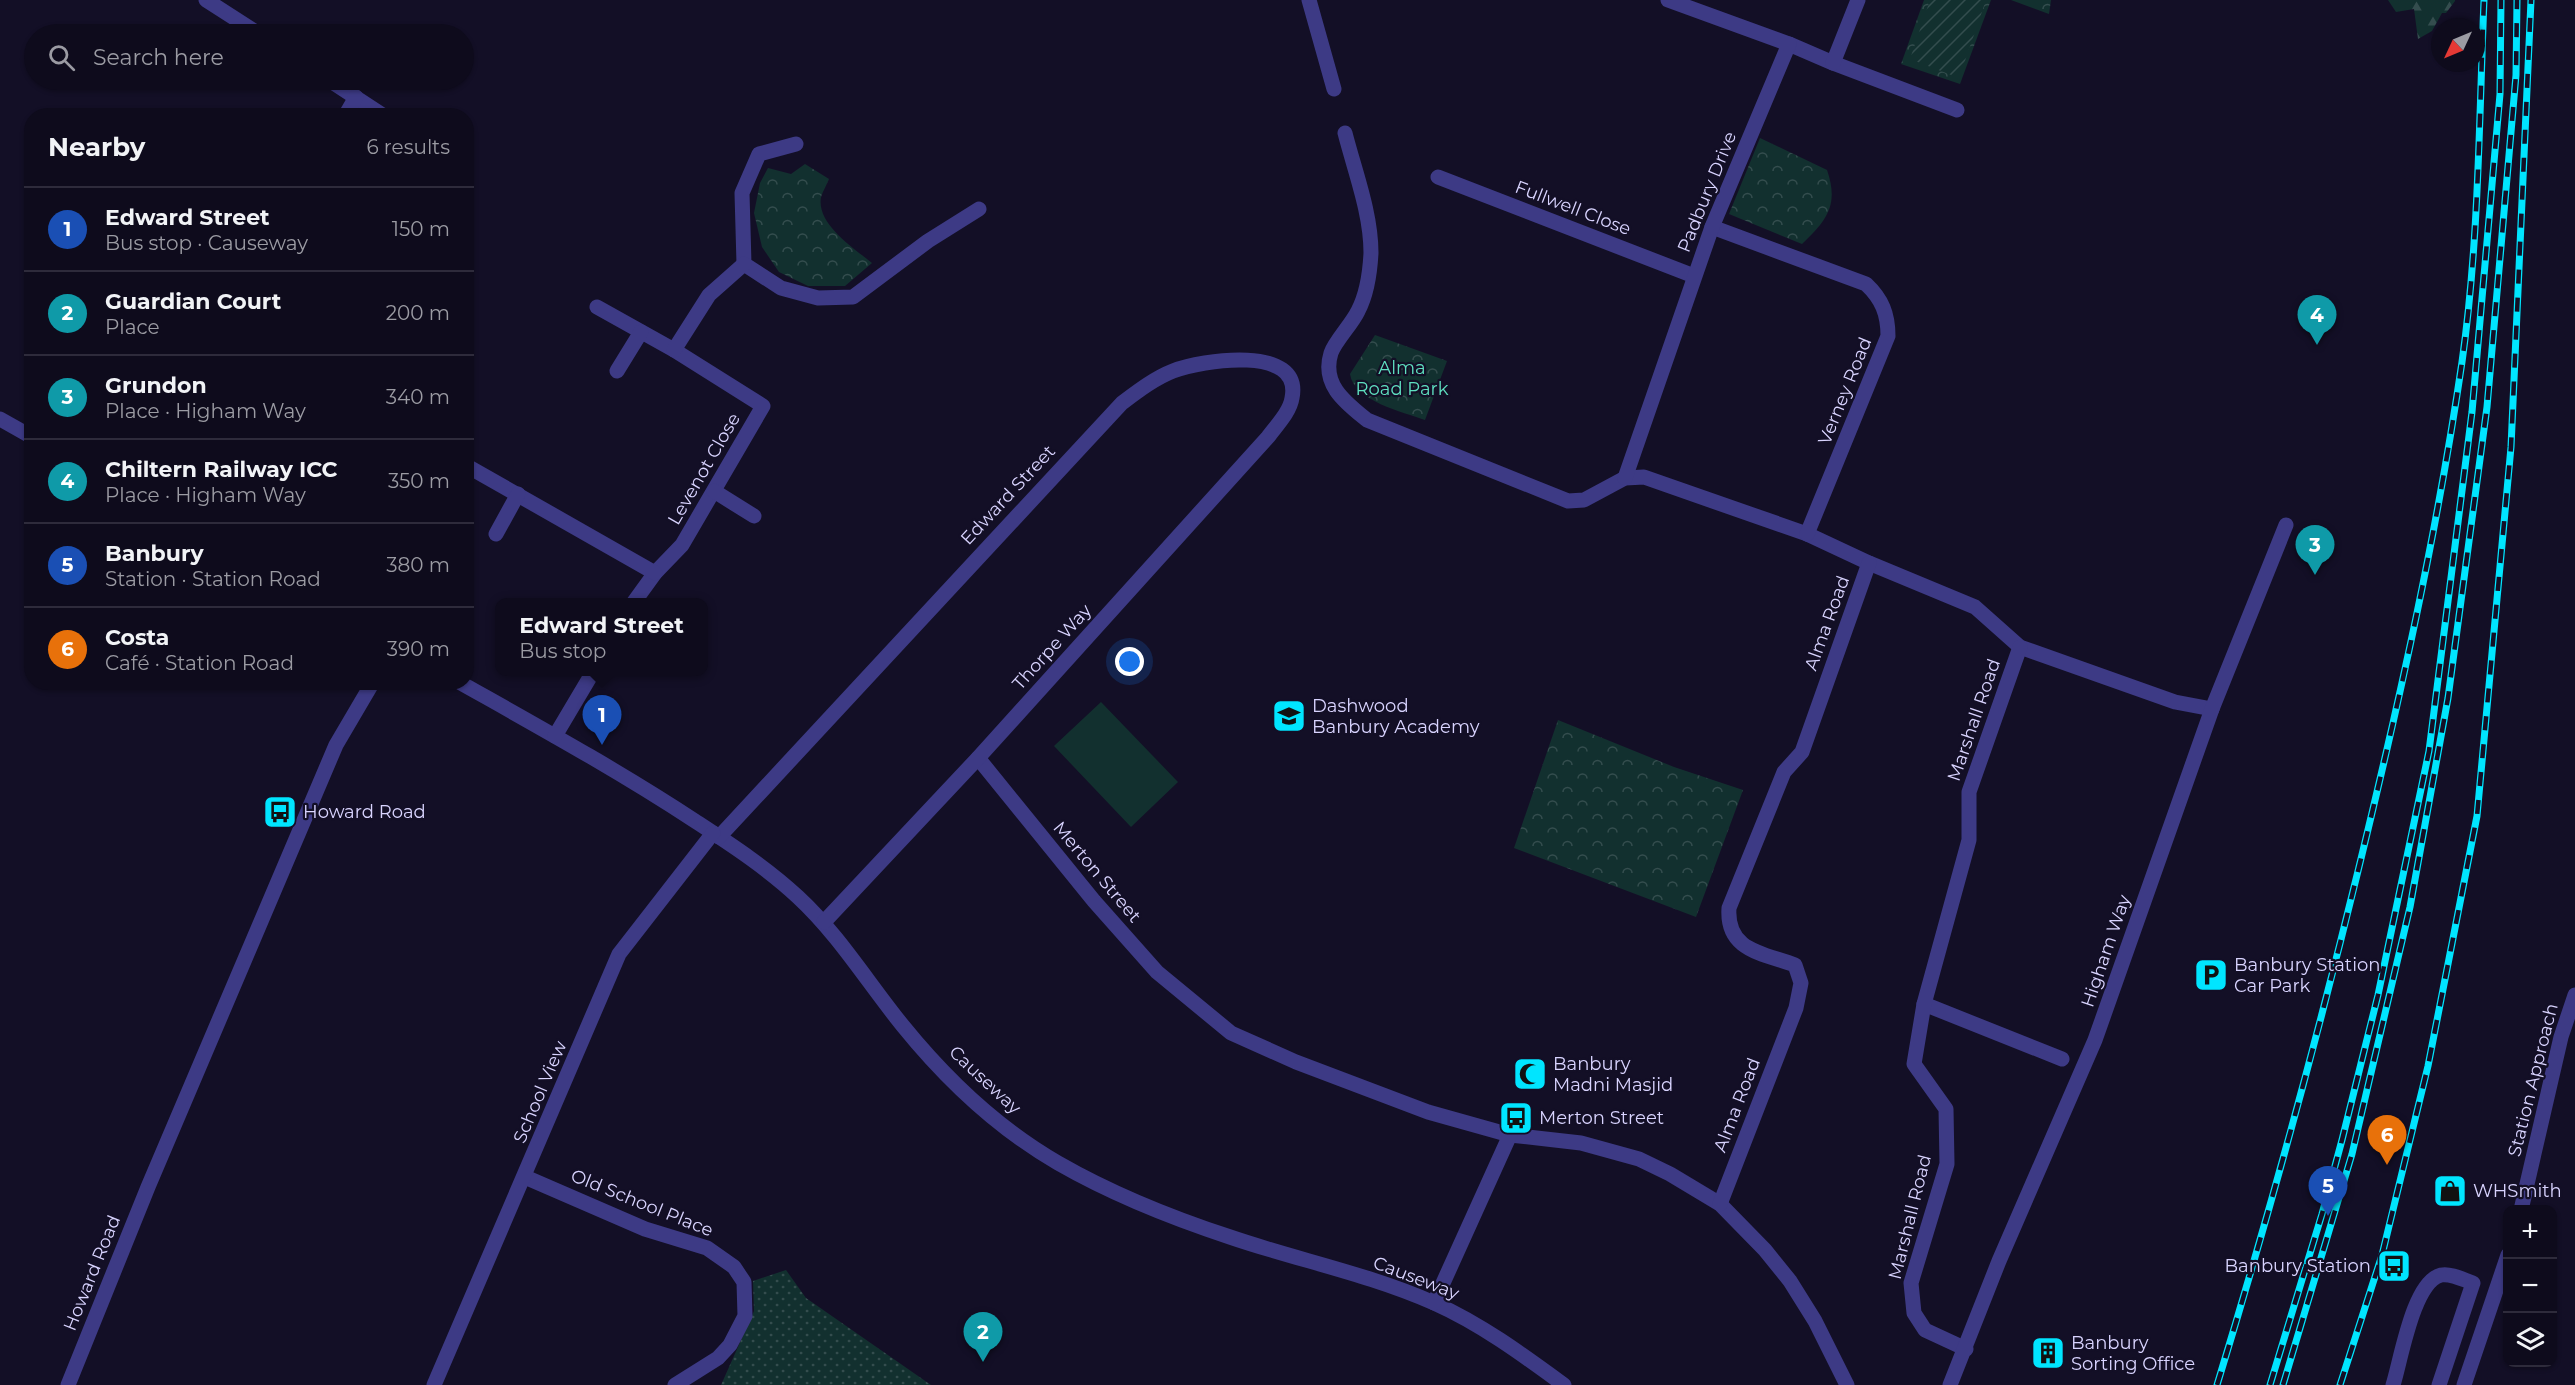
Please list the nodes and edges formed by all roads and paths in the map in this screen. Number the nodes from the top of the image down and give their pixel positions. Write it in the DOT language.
graph roads {
  1 [pos="206,0"];
  2 [pos="1309,0"];
  3 [pos="1668,0"];
  4 [pos="1858,0"];
  5 [pos="243,24"];
  6 [pos="1789,44"];
  7 [pos="1833,63"];
  8 [pos="1334,89"];
  9 [pos="345,90"];
  10 [pos="356,97"];
  11 [pos="350,108"];
  12 [pos="372,108"];
  13 [pos="1957,110"];
  14 [pos="1345,133"];
  15 [pos="796,144"];
  16 [pos="1438,177"];
  17 [pos="979,209"];
  18 [pos="1712,227"];
  19 [pos="744,264"];
  20 [pos="1694,276"];
  21 [pos="597,307"];
  22 [pos="641,332"];
  23 [pos="674,350"];
  24 [pos="617,371"];
  25 [pos="1293,388"];
  26 [pos="0,419"];
  27 [pos="24,432"];
  28 [pos="474,470"];
  29 [pos="1625,478"];
  30 [pos="714,492"];
  31 [pos="518,494"];
  32 [pos="753,516"];
  33 [pos="2286,525"];
  34 [pos="496,534"];
  35 [pos="1808,534"];
  36 [pos="1869,563"];
  37 [pos="655,573"];
  38 [pos="638,598"];
  39 [pos="2020,647"];
  40 [pos="590,676"];
  41 [pos="368,690"];
  42 [pos="473,690"];
  43 [pos="2212,709"];
  44 [pos="555,736"];
  45 [pos="978,758"];
  46 [pos="716,835"];
  47 [pos="824,922"];
  48 [pos="2575,995"];
  49 [pos="1924,1004"];
  50 [pos="2062,1059"];
  51 [pos="1510,1134"];
  52 [pos="525,1177"];
  53 [pos="1720,1204"];
  54 [pos="2522,1205"];
  55 [pos="2507,1259"];
  56 [pos="1434,1303"];
  57 [pos="1966,1349"];
  58 [pos="68,1385"];
  59 [pos="434,1385"];
  60 [pos="675,1385"];
  61 [pos="1564,1385"];
  62 [pos="1847,1385"];
  63 [pos="1950,1385"];
  64 [pos="2393,1385"];
  65 [pos="2439,1385"];
  66 [pos="2464,1385"];
  1 -- 5 [label="street"];
  2 -- 8 [label="street"];
  3 -- 6 [label="street"];
  4 -- 7 [label="street"];
  6 -- 7 [label="street"];
  6 -- 18 [label="street, Padbury Drive"];
  7 -- 13 [label="street"];
  9 -- 10 [label="street"];
  10 -- 11 [label="street"];
  10 -- 12 [label="street"];
  14 -- 29 [label="street"];
  15 -- 19 [label="street"];
  16 -- 20 [label="street, Fullwell Close"];
  17 -- 19 [label="street"];
  18 -- 20 [label="street, Padbury Drive"];
  18 -- 35 [label="street, Verney Road"];
  19 -- 23 [label="street"];
  20 -- 29 [label="street, Padbury Drive"];
  21 -- 22 [label="street, Levenot Close"];
  22 -- 23 [label="street, Levenot Close"];
  22 -- 24 [label="street"];
  23 -- 30 [label="street, Levenot Close"];
  25 -- 45 [label="street, Thorpe Way"];
  25 -- 46 [label="street, Edward Street"];
  26 -- 27 [label="street"];
  28 -- 31 [label="street"];
  29 -- 35 [label="street, Alma Road"];
  30 -- 32 [label="street"];
  30 -- 37 [label="street, Levenot Close"];
  31 -- 34 [label="street"];
  31 -- 37 [label="street"];
  33 -- 43 [label="street, Higham Way"];
  35 -- 36 [label="street, Alma Road"];
  36 -- 39 [label="street"];
  36 -- 53 [label="street, Alma Road"];
  37 -- 38 [label="street, Levenot Close"];
  39 -- 43 [label="street, Marshall Road"];
  39 -- 49 [label="street, Marshall Road"];
  40 -- 44 [label="street"];
  41 -- 58 [label="street, Howard Road"];
  42 -- 44 [label="street, Causeway"];
  43 -- 57 [label="street, Higham Way"];
  44 -- 46 [label="street, Causeway"];
  45 -- 47 [label="street, Thorpe Way"];
  45 -- 51 [label="street, Merton Street"];
  46 -- 47 [label="street, Causeway"];
  46 -- 52 [label="street, School View"];
  47 -- 56 [label="street, Causeway"];
  48 -- 54 [label="street, Station Approach"];
  49 -- 50 [label="street"];
  49 -- 57 [label="street, Marshall Road"];
  51 -- 53 [label="street, Merton Street"];
  51 -- 56 [label="street"];
  52 -- 59 [label="street, School View"];
  52 -- 60 [label="street, Old School Place"];
  53 -- 62 [label="street, Merton Street"];
  55 -- 66 [label="street"];
  56 -- 61 [label="street, Causeway"];
  57 -- 63 [label="street, Higham Way"];
  64 -- 65 [label="street"];
}
